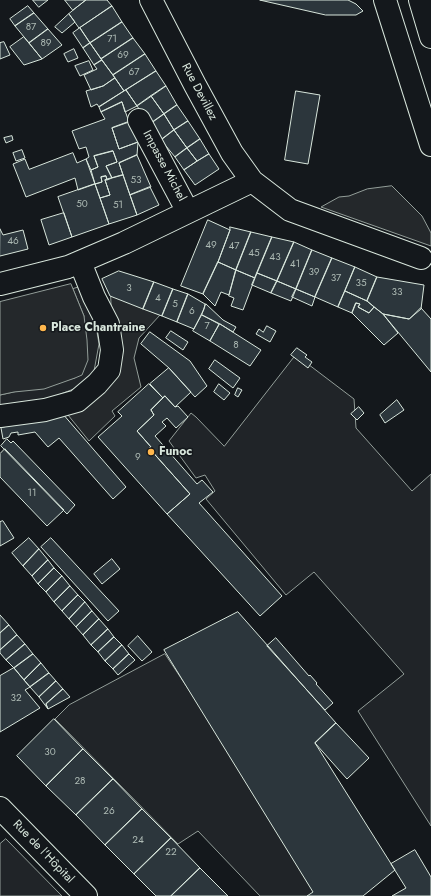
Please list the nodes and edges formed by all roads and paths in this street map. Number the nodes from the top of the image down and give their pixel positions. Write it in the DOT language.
graph roads {
  1 [pos="151,0"];
  2 [pos="385,0"];
  3 [pos="420,0"];
  4 [pos="431,37"];
  5 [pos="139,120"];
  6 [pos="431,145"];
  7 [pos="252,181"];
  8 [pos="188,212"];
  9 [pos="421,258"];
  10 [pos="80,262"];
  11 [pos="0,284"];
  12 [pos="0,416"];
  13 [pos="0,808"];
  14 [pos="86,896"];
  1 -- 7 [label="main road, Rue Devillez"];
  2 -- 6 [label="main road"];
  3 -- 4 [label="main road"];
  5 -- 8 [label="main road, Impasse Michel"];
  7 -- 8 [label="main road"];
  7 -- 9 [label="main road, Rue Devillez"];
  8 -- 10 [label="main road"];
  10 -- 11 [label="main road"];
  10 -- 12 [label="main road"];
  13 -- 14 [label="main road, Rue de l'Hôpital"];
}
